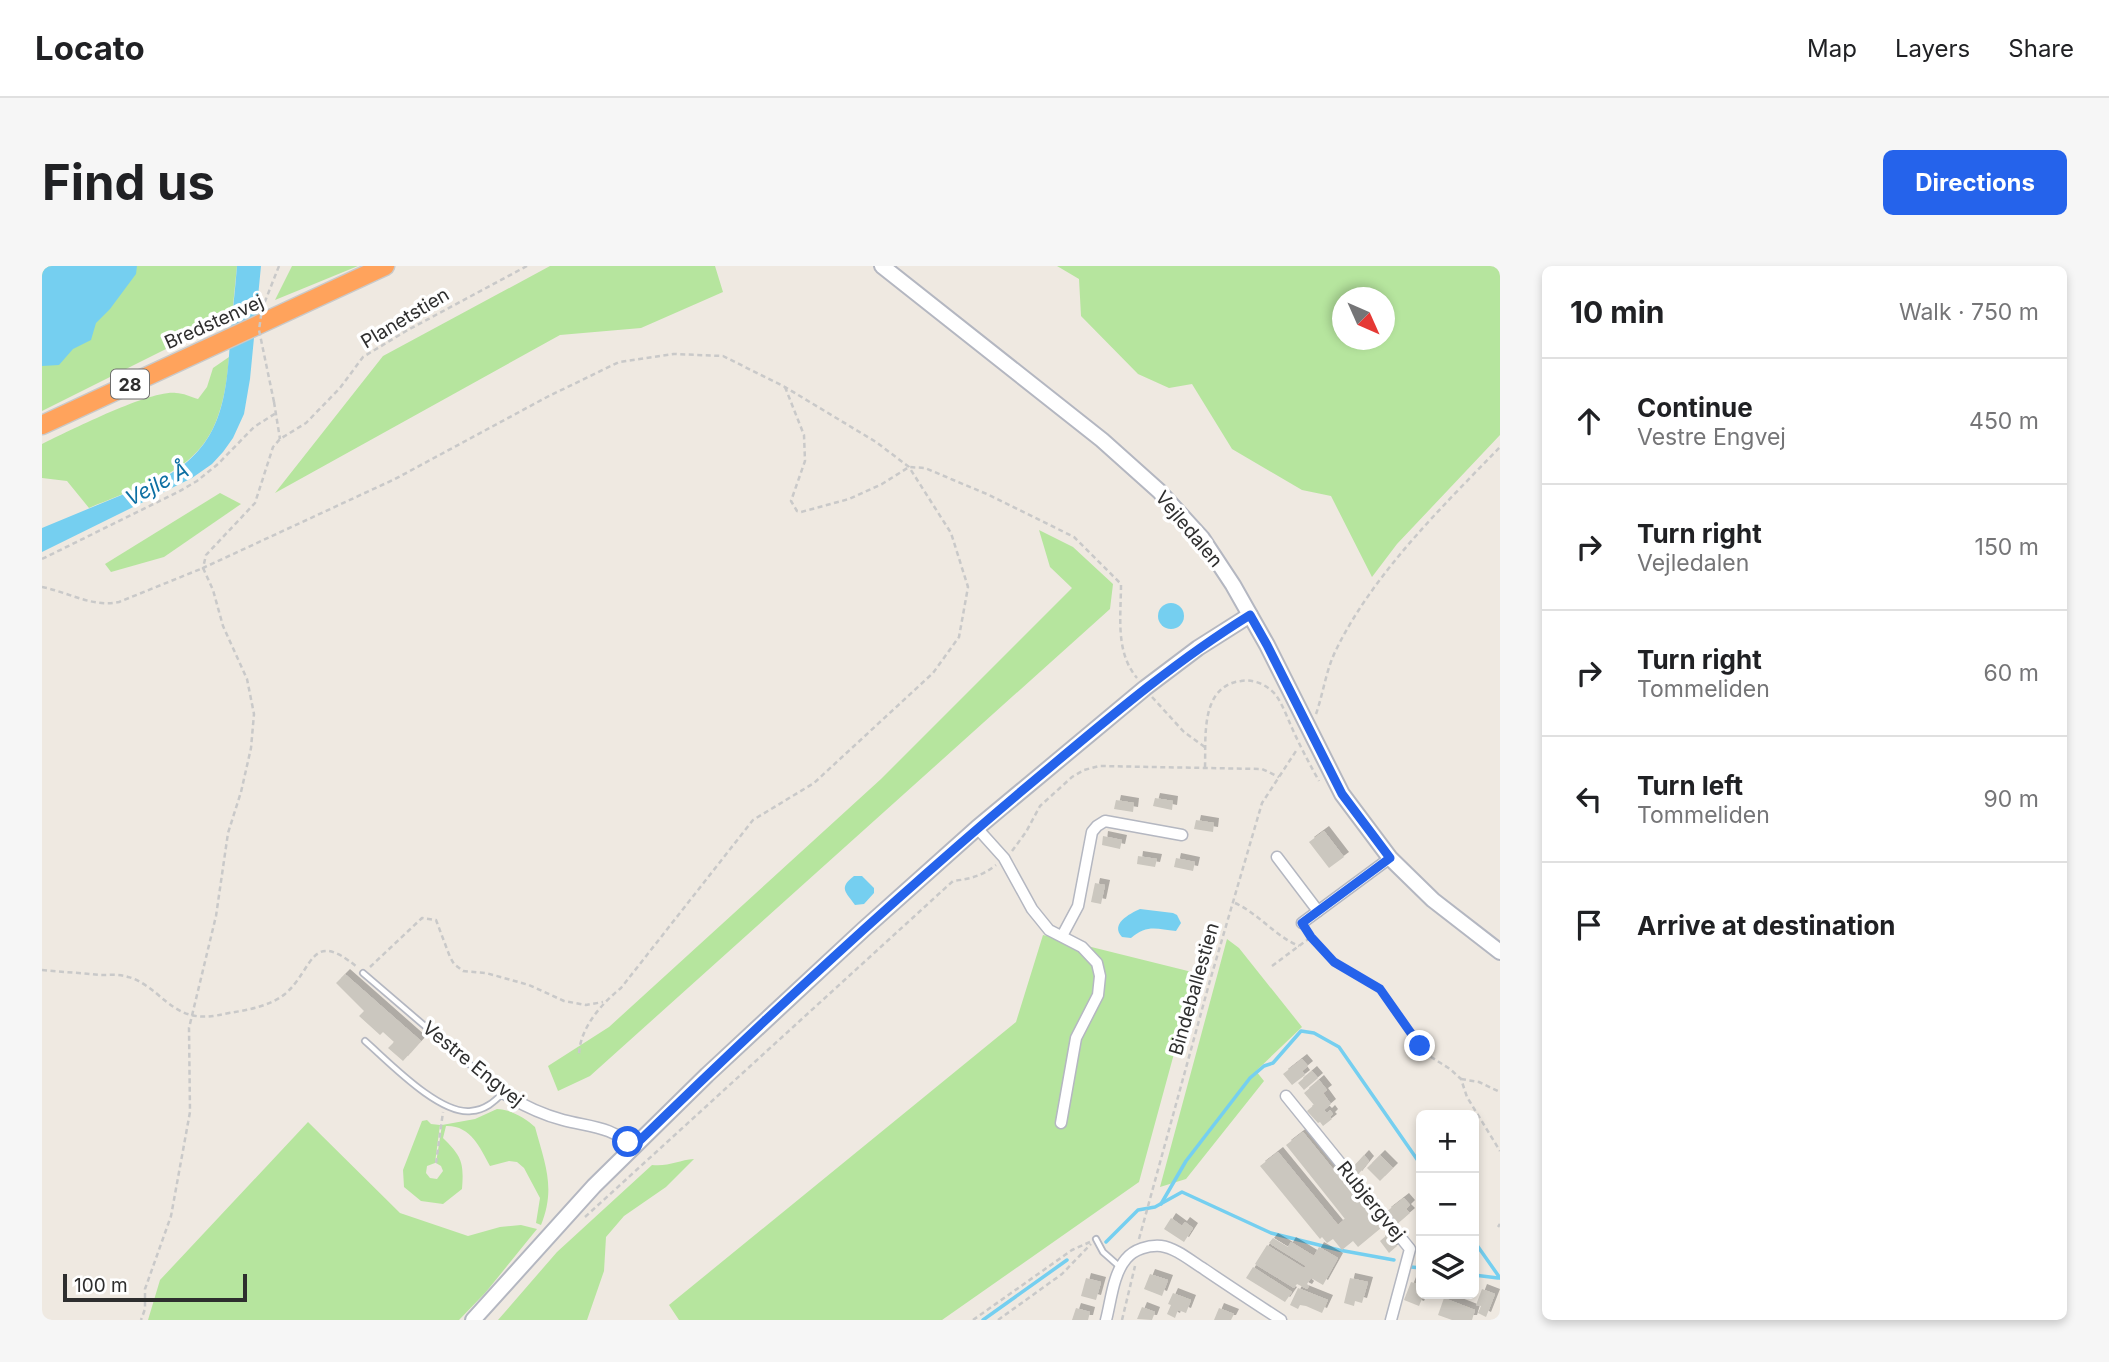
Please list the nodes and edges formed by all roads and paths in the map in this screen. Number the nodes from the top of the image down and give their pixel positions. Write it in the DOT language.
graph roads {
  1 [pos="279,266"];
  2 [pos="385,266"];
  3 [pos="400,266"];
  4 [pos="527,266"];
  5 [pos="882,266"];
  6 [pos="289,312"];
  7 [pos="785,387"];
  8 [pos="276,413"];
  9 [pos="42,425"];
  10 [pos="280,439"];
  11 [pos="1500,447"];
  12 [pos="909,467"];
  13 [pos="42,559"];
  14 [pos="203,568"];
  15 [pos="42,587"];
  16 [pos="1250,615"];
  17 [pos="1258,682"];
  18 [pos="1145,688"];
  19 [pos="1314,718"];
  20 [pos="1206,748"];
  21 [pos="1296,751"];
  22 [pos="1205,768"];
  23 [pos="1279,777"];
  24 [pos="978,828"];
  25 [pos="1182,835"];
  26 [pos="1277,857"];
  27 [pos="1004,858"];
  28 [pos="1390,858"];
  29 [pos="1235,903"];
  30 [pos="1318,911"];
  31 [pos="1302,923"];
  32 [pos="1062,936"];
  33 [pos="1311,937"];
  34 [pos="1299,946"];
  35 [pos="1500,952"];
  36 [pos="1272,966"];
  37 [pos="42,970"];
  38 [pos="363,973"];
  39 [pos="603,1002"];
  40 [pos="192,1016"];
  41 [pos="365,1041"];
  42 [pos="579,1056"];
  43 [pos="1461,1079"];
  44 [pos="1500,1092"];
  45 [pos="503,1093"];
  46 [pos="1286,1096"];
  47 [pos="443,1112"];
  48 [pos="1061,1123"];
  49 [pos="633,1147"];
  50 [pos="1500,1151"];
  51 [pos="436,1163"];
  52 [pos="576,1225"];
  53 [pos="1096,1239"];
  54 [pos="1138,1243"];
  55 [pos="1136,1263"];
  56 [pos="1120,1268"];
  57 [pos="141,1320"];
  58 [pos="473,1320"];
  59 [pos="973,1320"];
  60 [pos="998,1320"];
  61 [pos="1106,1320"];
  62 [pos="1122,1320"];
  63 [pos="1281,1320"];
  64 [pos="1391,1320"];
  1 -- 8 [label="path, bridge"];
  2 -- 6 [label="highway, Bredstenvej / 28"];
  3 -- 6 [label="highway, Bredstenvej / 28"];
  4 -- 10 [label="path, Planetstien"];
  5 -- 16 [label="street, Vejledalen"];
  6 -- 9 [label="highway, Bredstenvej / 28"];
  7 -- 12 [label="path"];
  7 -- 12 [label="path"];
  7 -- 14 [label="path"];
  8 -- 10 [label="path"];
  8 -- 13 [label="path"];
  10 -- 14 [label="path"];
  11 -- 19 [label="path"];
  12 -- 18 [label="path"];
  12 -- 39 [label="path"];
  14 -- 15 [label="path"];
  14 -- 40 [label="path"];
  16 -- 18 [label="street"];
  16 -- 28 [label="street, Vejledalen"];
  17 -- 20 [label="path"];
  18 -- 20 [label="path"];
  18 -- 24 [label="street"];
  20 -- 22 [label="path"];
  21 -- 23 [label="path, Bindeballestien"];
  22 -- 23 [label="path"];
  22 -- 27 [label="path"];
  23 -- 54 [label="path, Bindeballestien"];
  24 -- 27 [label="street"];
  24 -- 49 [label="street"];
  25 -- 32 [label="street"];
  26 -- 30 [label="street"];
  27 -- 32 [label="street"];
  27 -- 52 [label="path"];
  28 -- 30 [label="street"];
  28 -- 35 [label="street, Vejledalen"];
  29 -- 34 [label="path"];
  30 -- 31 [label="street"];
  31 -- 33 [label="path"];
  32 -- 48 [label="street"];
  33 -- 34 [label="path"];
  33 -- 43 [label="path"];
  34 -- 36 [label="path"];
  37 -- 40 [label="path"];
  38 -- 39 [label="path"];
  38 -- 40 [label="path"];
  38 -- 45 [label="lane, Vestre Engvej"];
  39 -- 42 [label="path"];
  40 -- 57 [label="path"];
  41 -- 45 [label="lane"];
  43 -- 44 [label="path"];
  43 -- 50 [label="path"];
  45 -- 49 [label="street, Vestre Engvej"];
  46 -- 64 [label="street, Rubjergvej"];
  47 -- 51 [label="path"];
  49 -- 58 [label="street"];
  53 -- 56 [label="lane"];
  53 -- 59 [label="path"];
  53 -- 60 [label="path"];
  55 -- 62 [label="path"];
  56 -- 61 [label="street"];
  56 -- 63 [label="street"];
}
